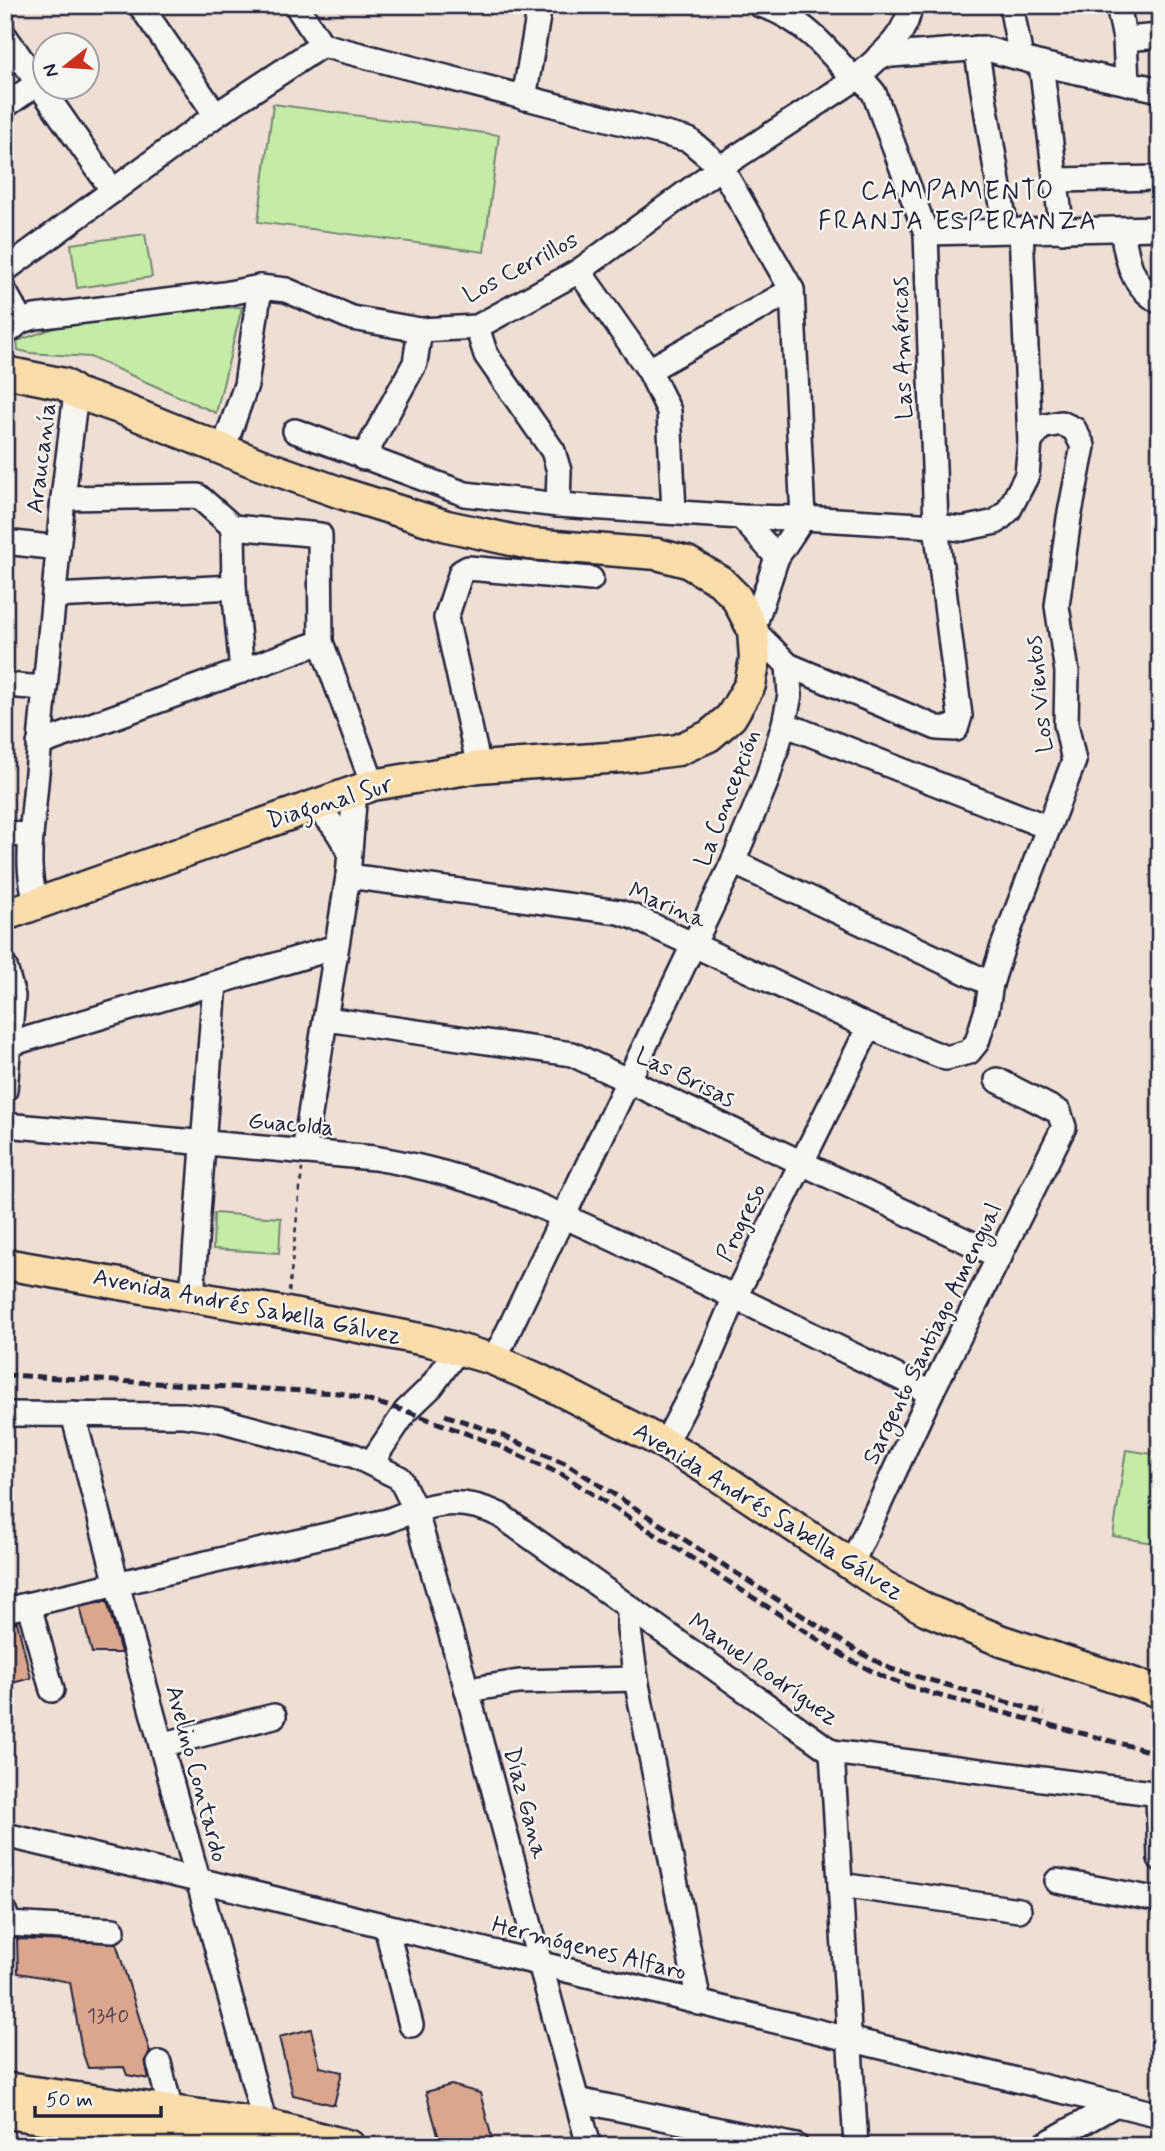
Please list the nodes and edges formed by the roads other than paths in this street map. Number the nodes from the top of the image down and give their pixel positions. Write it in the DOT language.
graph roads {
  1 [pos="140,5"];
  2 [pos="296,5"];
  3 [pos="540,5"];
  4 [pos="910,5"];
  5 [pos="1011,5"];
  6 [pos="1118,5"];
  7 [pos="769,6"];
  8 [pos="5,36"];
  9 [pos="1160,36"];
  10 [pos="1125,39"];
  11 [pos="322,46"];
  12 [pos="976,48"];
  13 [pos="879,56"];
  14 [pos="1031,61"];
  15 [pos="32,74"];
  16 [pos="854,79"];
  17 [pos="1126,83"];
  18 [pos="32,87"];
  19 [pos="1160,89"];
  20 [pos="524,98"];
  21 [pos="51,102"];
  22 [pos="5,106"];
  23 [pos="216,115"];
  24 [pos="721,167"];
  25 [pos="1160,178"];
  26 [pos="1056,180"];
  27 [pos="113,191"];
  28 [pos="1160,228"];
  29 [pos="1014,230"];
  30 [pos="1122,230"];
  31 [pos="1062,231"];
  32 [pos="926,233"];
  33 [pos="5,270"];
  34 [pos="579,271"];
  35 [pos="260,287"];
  36 [pos="792,290"];
  37 [pos="5,292"];
  38 [pos="1160,302"];
  39 [pos="13,327"];
  40 [pos="477,327"];
  41 [pos="420,330"];
  42 [pos="649,370"];
  43 [pos="5,372"];
  44 [pos="5,389"];
  45 [pos="76,393"];
  46 [pos="295,431"];
  47 [pos="1030,442"];
  48 [pos="223,450"];
  49 [pos="363,458"];
  50 [pos="63,498"];
  51 [pos="558,505"];
  52 [pos="674,511"];
  53 [pos="740,517"];
  54 [pos="803,518"];
  55 [pos="936,526"];
  56 [pos="233,527"];
  57 [pos="5,542"];
  58 [pos="58,548"];
  59 [pos="777,557"];
  60 [pos="591,579"];
  61 [pos="234,587"];
  62 [pos="54,596"];
  63 [pos="753,630"];
  64 [pos="321,642"];
  65 [pos="788,665"];
  66 [pos="242,671"];
  67 [pos="5,685"];
  68 [pos="45,688"];
  69 [pos="785,724"];
  70 [pos="39,744"];
  71 [pos="479,767"];
  72 [pos="364,788"];
  73 [pos="312,806"];
  74 [pos="1047,827"];
  75 [pos="5,833"];
  76 [pos="31,836"];
  77 [pos="349,852"];
  78 [pos="733,862"];
  79 [pos="348,876"];
  80 [pos="37,903"];
  81 [pos="5,915"];
  82 [pos="694,945"];
  83 [pos="336,947"];
  84 [pos="5,967"];
  85 [pos="215,984"];
  86 [pos="991,984"];
  87 [pos="326,1018"];
  88 [pos="869,1027"];
  89 [pos="10,1044"];
  90 [pos="946,1058"];
  91 [pos="629,1080"];
  92 [pos="997,1080"];
  93 [pos="5,1090"];
  94 [pos="5,1125"];
  95 [pos="203,1144"];
  96 [pos="304,1152"];
  97 [pos="801,1163"];
  98 [pos="564,1215"];
  99 [pos="1000,1257"];
  100 [pos="5,1264"];
  101 [pos="192,1296"];
  102 [pos="735,1297"];
  103 [pos="459,1348"];
  104 [pos="492,1359"];
  105 [pos="931,1393"];
  106 [pos="5,1414"];
  107 [pos="73,1415"];
  108 [pos="665,1444"];
  109 [pos="371,1463"];
  110 [pos="415,1509"];
  111 [pos="851,1565"];
  112 [pos="117,1584"];
  113 [pos="29,1605"];
  114 [pos="629,1607"];
  115 [pos="5,1610"];
  116 [pos="636,1679"];
  117 [pos="52,1690"];
  118 [pos="467,1690"];
  119 [pos="1160,1692"];
  120 [pos="274,1716"];
  121 [pos="161,1745"];
  122 [pos="832,1752"];
  123 [pos="1159,1794"];
  124 [pos="5,1835"];
  125 [pos="1160,1858"];
  126 [pos="198,1880"];
  127 [pos="1057,1881"];
  128 [pos="841,1885"];
  129 [pos="1160,1900"];
  130 [pos="1019,1910"];
  131 [pos="5,1913"];
  132 [pos="386,1926"];
  133 [pos="113,1930"];
  134 [pos="541,1965"];
  135 [pos="699,2003"];
  136 [pos="411,2025"];
  137 [pos="849,2039"];
  138 [pos="159,2063"];
  139 [pos="5,2088"];
  140 [pos="577,2100"];
  141 [pos="1116,2104"];
  142 [pos="171,2111"];
  143 [pos="5,2113"];
  144 [pos="1160,2115"];
  145 [pos="268,2135"];
  146 [pos="245,2146"];
  147 [pos="350,2146"];
  148 [pos="589,2146"];
  149 [pos="796,2146"];
  150 [pos="856,2146"];
  151 [pos="1042,2146"];
  1 -- 23 [label="street"];
  2 -- 11 [label="street"];
  3 -- 20 [label="street"];
  4 -- 13 [label="street"];
  5 -- 14 [label="street"];
  6 -- 10 [label="street"];
  7 -- 16 [label="street, Las Américas"];
  8 -- 15 [label="street"];
  9 -- 10 [label="street"];
  10 -- 17 [label="street"];
  11 -- 20 [label="street"];
  11 -- 23 [label="street"];
  12 -- 13 [label="street"];
  12 -- 14 [label="street"];
  12 -- 29 [label="street"];
  13 -- 16 [label="street"];
  14 -- 17 [label="street"];
  14 -- 26 [label="street"];
  16 -- 24 [label="street, Los Cerrillos"];
  16 -- 32 [label="street, Las Américas"];
  17 -- 19 [label="street"];
  18 -- 22 [label="street"];
  20 -- 24 [label="street"];
  21 -- 27 [label="street"];
  23 -- 27 [label="street"];
  24 -- 34 [label="street, Los Cerrillos"];
  24 -- 36 [label="street"];
  25 -- 26 [label="street"];
  26 -- 31 [label="street"];
  27 -- 33 [label="street"];
  28 -- 30 [label="street"];
  29 -- 31 [label="street"];
  29 -- 32 [label="street"];
  29 -- 47 [label="street"];
  30 -- 31 [label="street"];
  30 -- 38 [label="street"];
  32 -- 55 [label="street, Las Américas"];
  34 -- 40 [label="street, Los Cerrillos"];
  34 -- 42 [label="street"];
  35 -- 39 [label="street, Los Cerrillos"];
  35 -- 41 [label="street, Los Cerrillos"];
  35 -- 48 [label="street"];
  36 -- 42 [label="street"];
  36 -- 54 [label="street"];
  37 -- 39 [label="street"];
  40 -- 41 [label="street, Los Cerrillos"];
  40 -- 51 [label="street"];
  41 -- 49 [label="street"];
  42 -- 52 [label="street"];
  43 -- 45 [label="main road"];
  44 -- 45 [label="main road"];
  45 -- 48 [label="main road"];
  45 -- 50 [label="street, Araucanía"];
  46 -- 49 [label="street"];
  47 -- 55 [label="street"];
  47 -- 74 [label="street, Los Vientos"];
  48 -- 63 [label="main road"];
  49 -- 51 [label="street"];
  50 -- 56 [label="street"];
  50 -- 58 [label="street, Araucanía"];
  51 -- 52 [label="street"];
  52 -- 53 [label="street"];
  53 -- 54 [label="street"];
  53 -- 59 [label="street"];
  54 -- 55 [label="street"];
  54 -- 59 [label="street"];
  55 -- 65 [label="street, Las Américas"];
  56 -- 61 [label="street"];
  56 -- 64 [label="street"];
  57 -- 58 [label="street"];
  58 -- 62 [label="street, Araucanía"];
  59 -- 63 [label="street"];
  60 -- 71 [label="street"];
  61 -- 62 [label="street"];
  61 -- 66 [label="street"];
  62 -- 68 [label="street, Araucanía"];
  63 -- 65 [label="street"];
  63 -- 71 [label="main road, Diagonal Sur"];
  64 -- 66 [label="street"];
  64 -- 72 [label="street"];
  65 -- 69 [label="street, La Concepción"];
  66 -- 70 [label="street"];
  67 -- 68 [label="street"];
  68 -- 70 [label="street, Araucanía"];
  69 -- 74 [label="street"];
  69 -- 78 [label="street, La Concepción"];
  70 -- 76 [label="street, Araucanía"];
  71 -- 72 [label="main road, Diagonal Sur"];
  72 -- 73 [label="main road, Diagonal Sur"];
  72 -- 77 [label="street"];
  73 -- 77 [label="street"];
  73 -- 80 [label="main road, Diagonal Sur"];
  74 -- 86 [label="street, Los Vientos"];
  75 -- 76 [label="street"];
  76 -- 80 [label="street, Araucanía"];
  77 -- 79 [label="street"];
  78 -- 82 [label="street, La Concepción"];
  78 -- 86 [label="street"];
  79 -- 82 [label="street, Marina"];
  79 -- 83 [label="street"];
  80 -- 81 [label="main road, Diagonal Sur"];
  82 -- 88 [label="street, Marina"];
  82 -- 91 [label="street, La Concepción"];
  83 -- 85 [label="street"];
  83 -- 87 [label="street"];
  84 -- 89 [label="street"];
  85 -- 89 [label="street"];
  85 -- 95 [label="street"];
  86 -- 90 [label="street, Los Vientos"];
  87 -- 91 [label="street, Las Brisas"];
  87 -- 96 [label="street"];
  88 -- 90 [label="street, Marina"];
  88 -- 97 [label="street, Progreso"];
  89 -- 93 [label="street"];
  91 -- 97 [label="street, Las Brisas"];
  91 -- 98 [label="street, La Concepción"];
  92 -- 99 [label="street, Sargento Santiago Amengual"];
  94 -- 95 [label="street, Guacolda"];
  95 -- 96 [label="street, Guacolda"];
  95 -- 101 [label="street"];
  96 -- 98 [label="street, Guacolda"];
  97 -- 99 [label="street, Las Brisas"];
  97 -- 102 [label="street, Progreso"];
  98 -- 102 [label="street, Guacolda"];
  98 -- 104 [label="street, La Concepción"];
  99 -- 105 [label="street, Sargento Santiago Amengual"];
  100 -- 101 [label="main road, Avenida Andrés Sabella Gálvez"];
  101 -- 103 [label="main road, Avenida Andrés Sabella Gálvez"];
  102 -- 105 [label="street, Guacolda"];
  102 -- 108 [label="street, Progreso"];
  103 -- 104 [label="main road, Avenida Andrés Sabella Gálvez"];
  103 -- 109 [label="street"];
  104 -- 108 [label="main road, Avenida Andrés Sabella Gálvez"];
  105 -- 111 [label="street, Sargento Santiago Amengual"];
  106 -- 107 [label="street"];
  107 -- 109 [label="street"];
  107 -- 112 [label="street, Avelino Contardo"];
  108 -- 111 [label="main road, Avenida Andrés Sabella Gálvez"];
  109 -- 110 [label="street, Díaz Gana"];
  110 -- 112 [label="street, Manuel Rodríguez"];
  110 -- 114 [label="street, Manuel Rodríguez"];
  110 -- 118 [label="street, Díaz Gana"];
  111 -- 119 [label="main road, Avenida Andrés Sabella Gálvez"];
  112 -- 113 [label="street, Manuel Rodríguez"];
  112 -- 121 [label="street, Avelino Contardo"];
  113 -- 115 [label="street, Manuel Rodríguez"];
  113 -- 117 [label="street"];
  114 -- 116 [label="street"];
  114 -- 122 [label="street, Manuel Rodríguez"];
  116 -- 118 [label="street"];
  116 -- 135 [label="street"];
  118 -- 134 [label="street, Díaz Gana"];
  120 -- 121 [label="street"];
  121 -- 126 [label="street, Avelino Contardo"];
  122 -- 123 [label="street, Manuel Rodríguez"];
  122 -- 128 [label="street"];
  123 -- 125 [label="street"];
  124 -- 126 [label="street, Hermógenes Alfaro"];
  126 -- 132 [label="street, Hermógenes Alfaro"];
  126 -- 145 [label="street, Avelino Contardo"];
  127 -- 129 [label="street"];
  128 -- 130 [label="street"];
  128 -- 137 [label="street"];
  131 -- 133 [label="street"];
  132 -- 134 [label="street, Hermógenes Alfaro"];
  132 -- 136 [label="street"];
  134 -- 135 [label="street, Hermógenes Alfaro"];
  134 -- 140 [label="street, Díaz Gana"];
  135 -- 137 [label="street, Hermógenes Alfaro"];
  137 -- 141 [label="street, Hermógenes Alfaro"];
  137 -- 150 [label="street"];
  138 -- 142 [label="street"];
  139 -- 142 [label="main road"];
  140 -- 148 [label="street, Díaz Gana"];
  140 -- 149 [label="street"];
  141 -- 144 [label="street, Hermógenes Alfaro"];
  141 -- 151 [label="street"];
  142 -- 145 [label="main road"];
  143 -- 146 [label="main road"];
  145 -- 147 [label="main road"];
}
